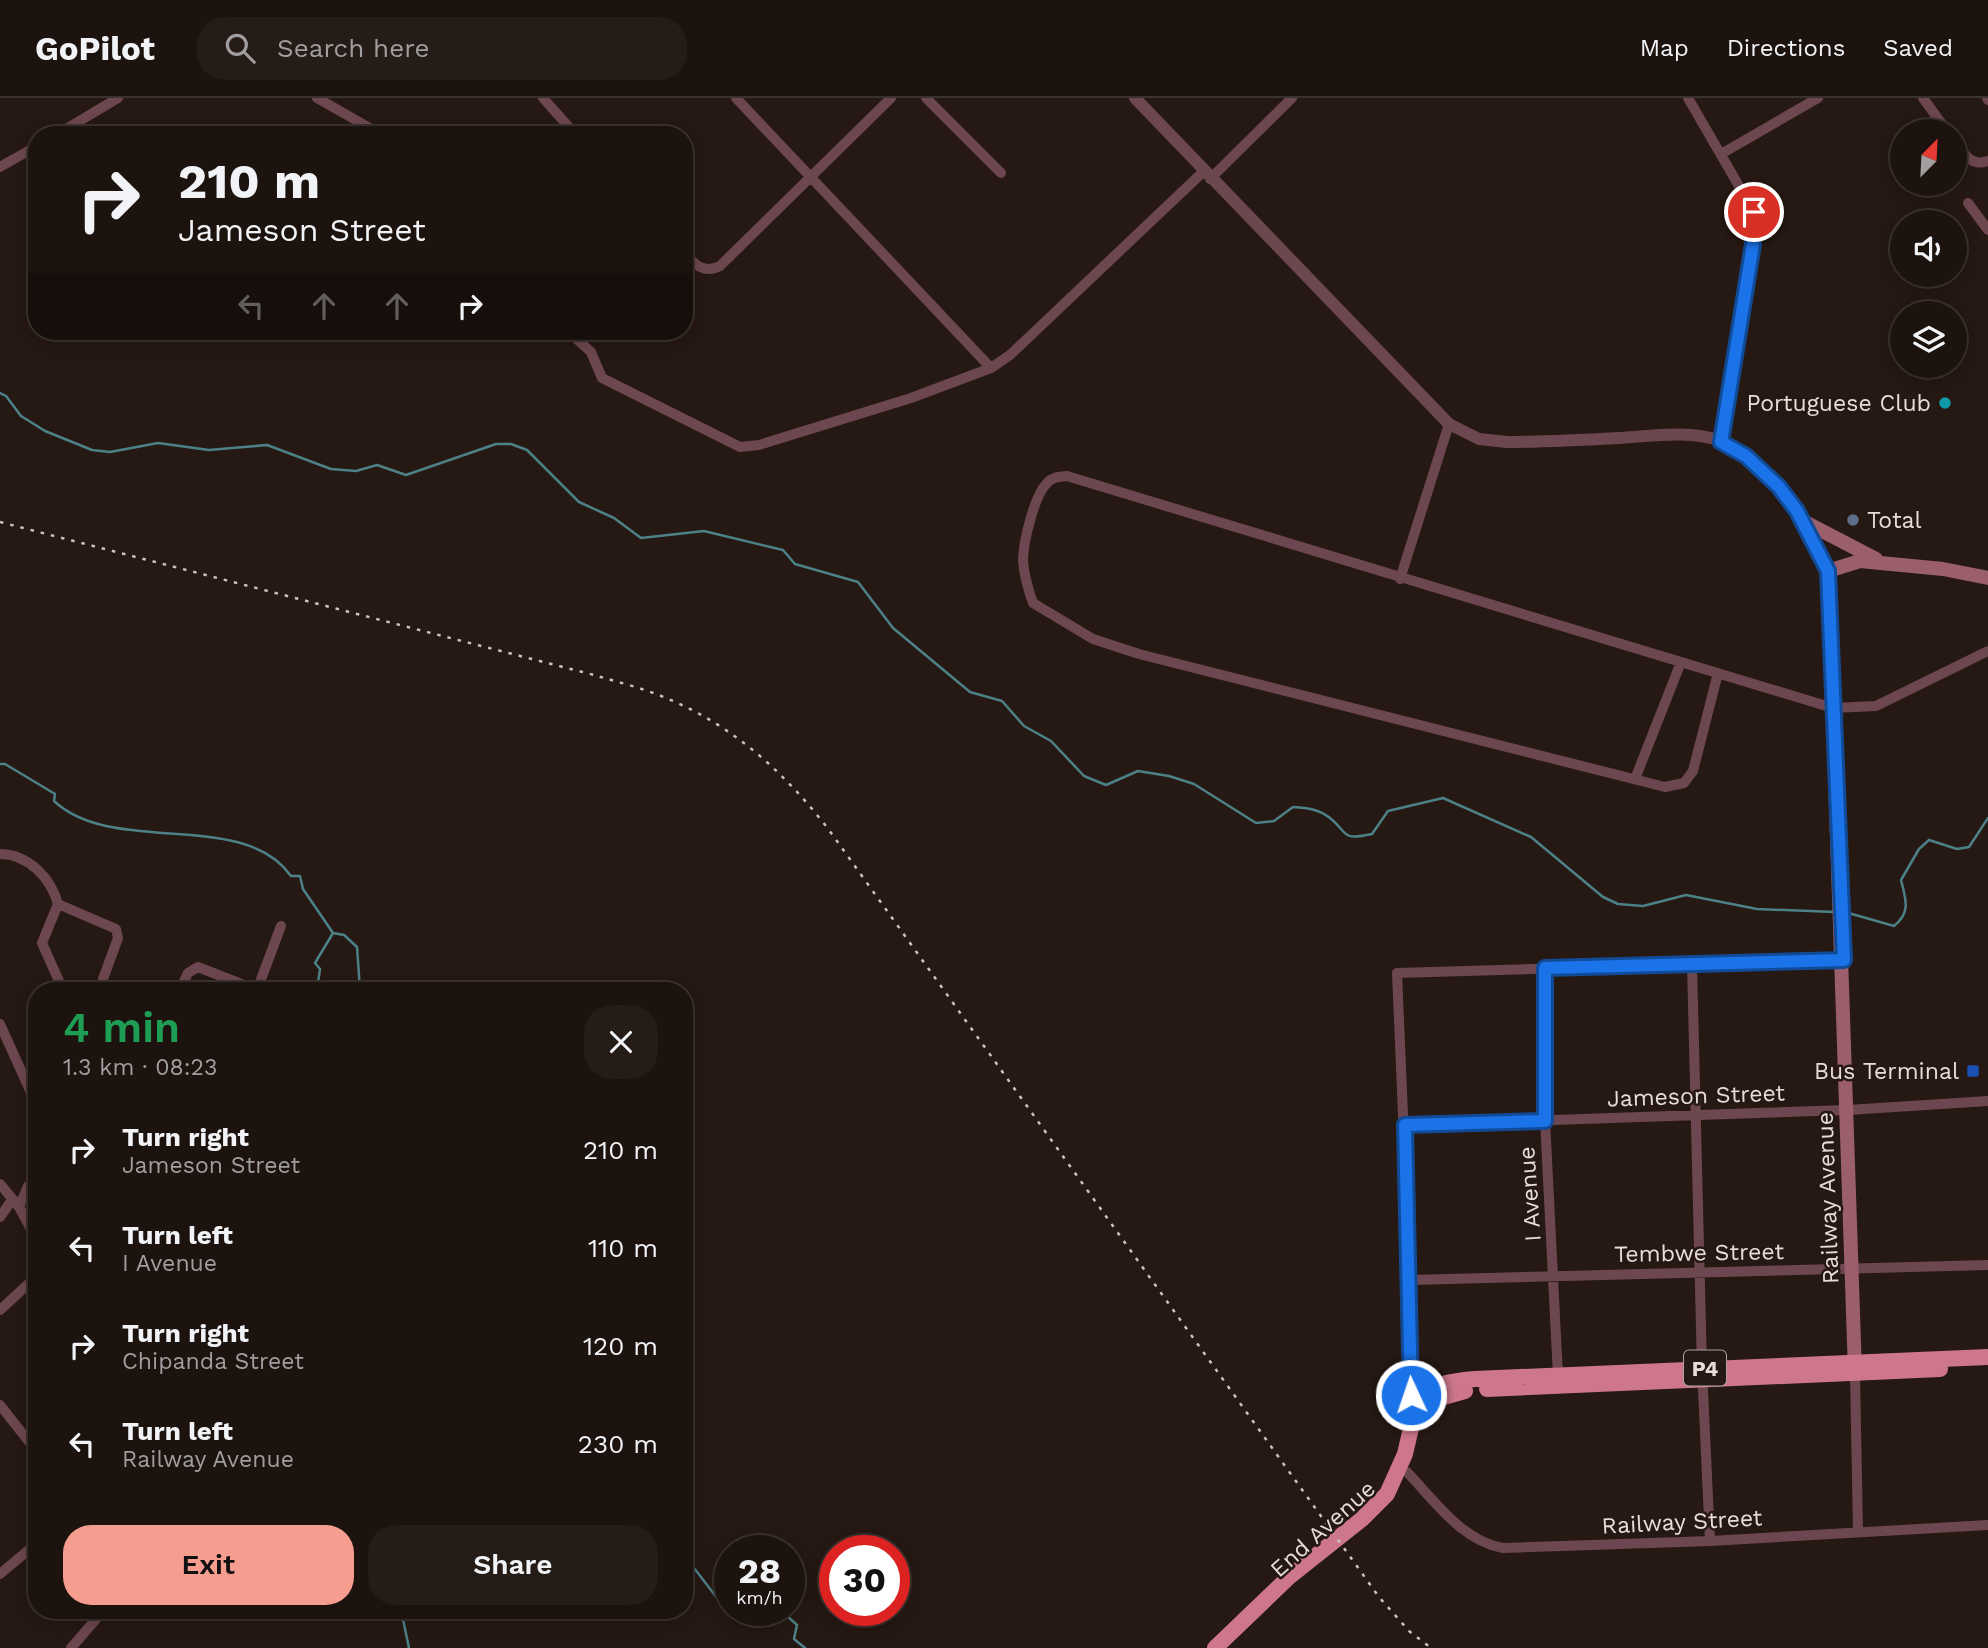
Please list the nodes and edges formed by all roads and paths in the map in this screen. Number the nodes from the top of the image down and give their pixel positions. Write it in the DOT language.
graph roads {
  1 [pos="118,98"];
  2 [pos="317,98"];
  3 [pos="543,98"];
  4 [pos="736,98"];
  5 [pos="891,98"];
  6 [pos="926,98"];
  7 [pos="1135,98"];
  8 [pos="1292,98"];
  9 [pos="1688,98"];
  10 [pos="1818,98"];
  11 [pos="1923,98"];
  12 [pos="1938,119"];
  13 [pos="71,126"];
  14 [pos="366,126"];
  15 [pos="568,126"];
  16 [pos="28,151"];
  17 [pos="1721,154"];
  18 [pos="1967,156"];
  19 [pos="1988,160"];
  20 [pos="0,167"];
  21 [pos="1001,173"];
  22 [pos="1207,175"];
  23 [pos="812,178"];
  24 [pos="1968,203"];
  25 [pos="1988,230"];
  26 [pos="693,261"];
  27 [pos="578,340"];
  28 [pos="991,368"];
  29 [pos="1449,424"];
  30 [pos="1721,442"];
  31 [pos="1803,521"];
  32 [pos="1884,563"];
  33 [pos="1828,571"];
  34 [pos="1988,578"];
  35 [pos="1400,579"];
  36 [pos="1988,651"];
  37 [pos="1681,662"];
  38 [pos="1718,673"];
  39 [pos="1833,708"];
  40 [pos="1635,779"];
  41 [pos="0,854"];
  42 [pos="58,904"];
  43 [pos="281,926"];
  44 [pos="1844,960"];
  45 [pos="1692,964"];
  46 [pos="1545,968"];
  47 [pos="103,979"];
  48 [pos="59,982"];
  49 [pos="184,982"];
  50 [pos="236,982"];
  51 [pos="260,982"];
  52 [pos="0,1024"];
  53 [pos="28,1086"];
  54 [pos="1988,1101"];
  55 [pos="1848,1110"];
  56 [pos="1696,1116"];
  57 [pos="1545,1121"];
  58 [pos="1405,1125"];
  59 [pos="0,1184"];
  60 [pos="28,1186"];
  61 [pos="16,1204"];
  62 [pos="0,1217"];
  63 [pos="28,1225"];
  64 [pos="1988,1265"];
  65 [pos="1853,1269"];
  66 [pos="1700,1272"];
  67 [pos="1555,1277"];
  68 [pos="1410,1280"];
  69 [pos="28,1284"];
  70 [pos="0,1310"];
  71 [pos="1409,1355"];
  72 [pos="1988,1357"];
  73 [pos="1855,1368"];
  74 [pos="1988,1368"];
  75 [pos="1703,1374"];
  76 [pos="1558,1376"];
  77 [pos="1428,1396"];
  78 [pos="0,1405"];
  79 [pos="1412,1415"];
  80 [pos="28,1441"];
  81 [pos="1407,1472"];
  82 [pos="1988,1524"];
  83 [pos="1858,1531"];
  84 [pos="1710,1541"];
  85 [pos="28,1551"];
  86 [pos="0,1574"];
  87 [pos="97,1619"];
  88 [pos="76,1646"];
  89 [pos="1215,1648"];
  90 [pos="1228,1648"];
  1 -- 13 [label="street"];
  2 -- 14 [label="street"];
  3 -- 15 [label="street"];
  4 -- 23 [label="street"];
  5 -- 23 [label="street"];
  6 -- 21 [label="street"];
  7 -- 22 [label="street"];
  8 -- 22 [label="street"];
  9 -- 17 [label="street"];
  10 -- 17 [label="street"];
  11 -- 12 [label="street"];
  16 -- 20 [label="street"];
  17 -- 30 [label="street"];
  18 -- 19 [label="street"];
  22 -- 28 [label="street"];
  22 -- 29 [label="street"];
  23 -- 26 [label="street"];
  23 -- 28 [label="street"];
  24 -- 25 [label="street"];
  27 -- 28 [label="street"];
  29 -- 30 [label="street"];
  29 -- 35 [label="street"];
  30 -- 31 [label="street"];
  31 -- 32 [label="main road"];
  31 -- 33 [label="street"];
  32 -- 33 [label="main road"];
  32 -- 34 [label="main road"];
  33 -- 39 [label="main road, Railway Avenue"];
  35 -- 37 [label="street"];
  35 -- 40 [label="street"];
  36 -- 39 [label="street"];
  37 -- 38 [label="street"];
  37 -- 40 [label="street"];
  38 -- 39 [label="street"];
  38 -- 40 [label="street"];
  39 -- 44 [label="main road, Railway Avenue"];
  41 -- 42 [label="street"];
  42 -- 47 [label="street"];
  42 -- 48 [label="street"];
  43 -- 51 [label="street"];
  44 -- 45 [label="street"];
  44 -- 55 [label="main road, Railway Avenue"];
  45 -- 46 [label="street"];
  45 -- 56 [label="street"];
  46 -- 57 [label="street, I Avenue"];
  46 -- 58 [label="street, End Avenue"];
  49 -- 50 [label="street"];
  52 -- 53 [label="street"];
  54 -- 55 [label="street, Jameson Street"];
  55 -- 56 [label="street, Jameson Street"];
  55 -- 65 [label="main road, Railway Avenue"];
  56 -- 57 [label="street, Jameson Street"];
  56 -- 66 [label="street"];
  57 -- 58 [label="street, Jameson Street"];
  57 -- 67 [label="street, I Avenue"];
  58 -- 68 [label="street, End Avenue"];
  59 -- 61 [label="street"];
  60 -- 61 [label="street"];
  61 -- 62 [label="street"];
  61 -- 63 [label="street"];
  64 -- 65 [label="street, Tembwe Street"];
  65 -- 66 [label="street, Tembwe Street"];
  65 -- 73 [label="main road, Railway Avenue"];
  66 -- 67 [label="street, Tembwe Street"];
  66 -- 75 [label="street"];
  67 -- 68 [label="street, Tembwe Street"];
  67 -- 76 [label="street, I Avenue"];
  68 -- 71 [label="street, End Avenue"];
  69 -- 70 [label="street"];
  71 -- 77 [label="street, End Avenue"];
  71 -- 79 [label="street, End Avenue"];
  72 -- 73 [label="highway, P4"];
  73 -- 74 [label="highway, P4"];
  73 -- 75 [label="highway, P4"];
  73 -- 83 [label="street, Railway Avenue"];
  75 -- 76 [label="highway, P4"];
  75 -- 77 [label="highway, P4"];
  75 -- 84 [label="street"];
  76 -- 77 [label="highway, P4"];
  77 -- 79 [label="highway, End Avenue"];
  77 -- 81 [label="highway, End Avenue"];
  78 -- 80 [label="street"];
  79 -- 89 [label="highway, End Avenue"];
  81 -- 84 [label="street, Railway Street"];
  81 -- 90 [label="highway, End Avenue"];
  82 -- 83 [label="street, Railway Street"];
  83 -- 84 [label="street, Railway Street"];
  85 -- 86 [label="street"];
  87 -- 88 [label="street"];
}
